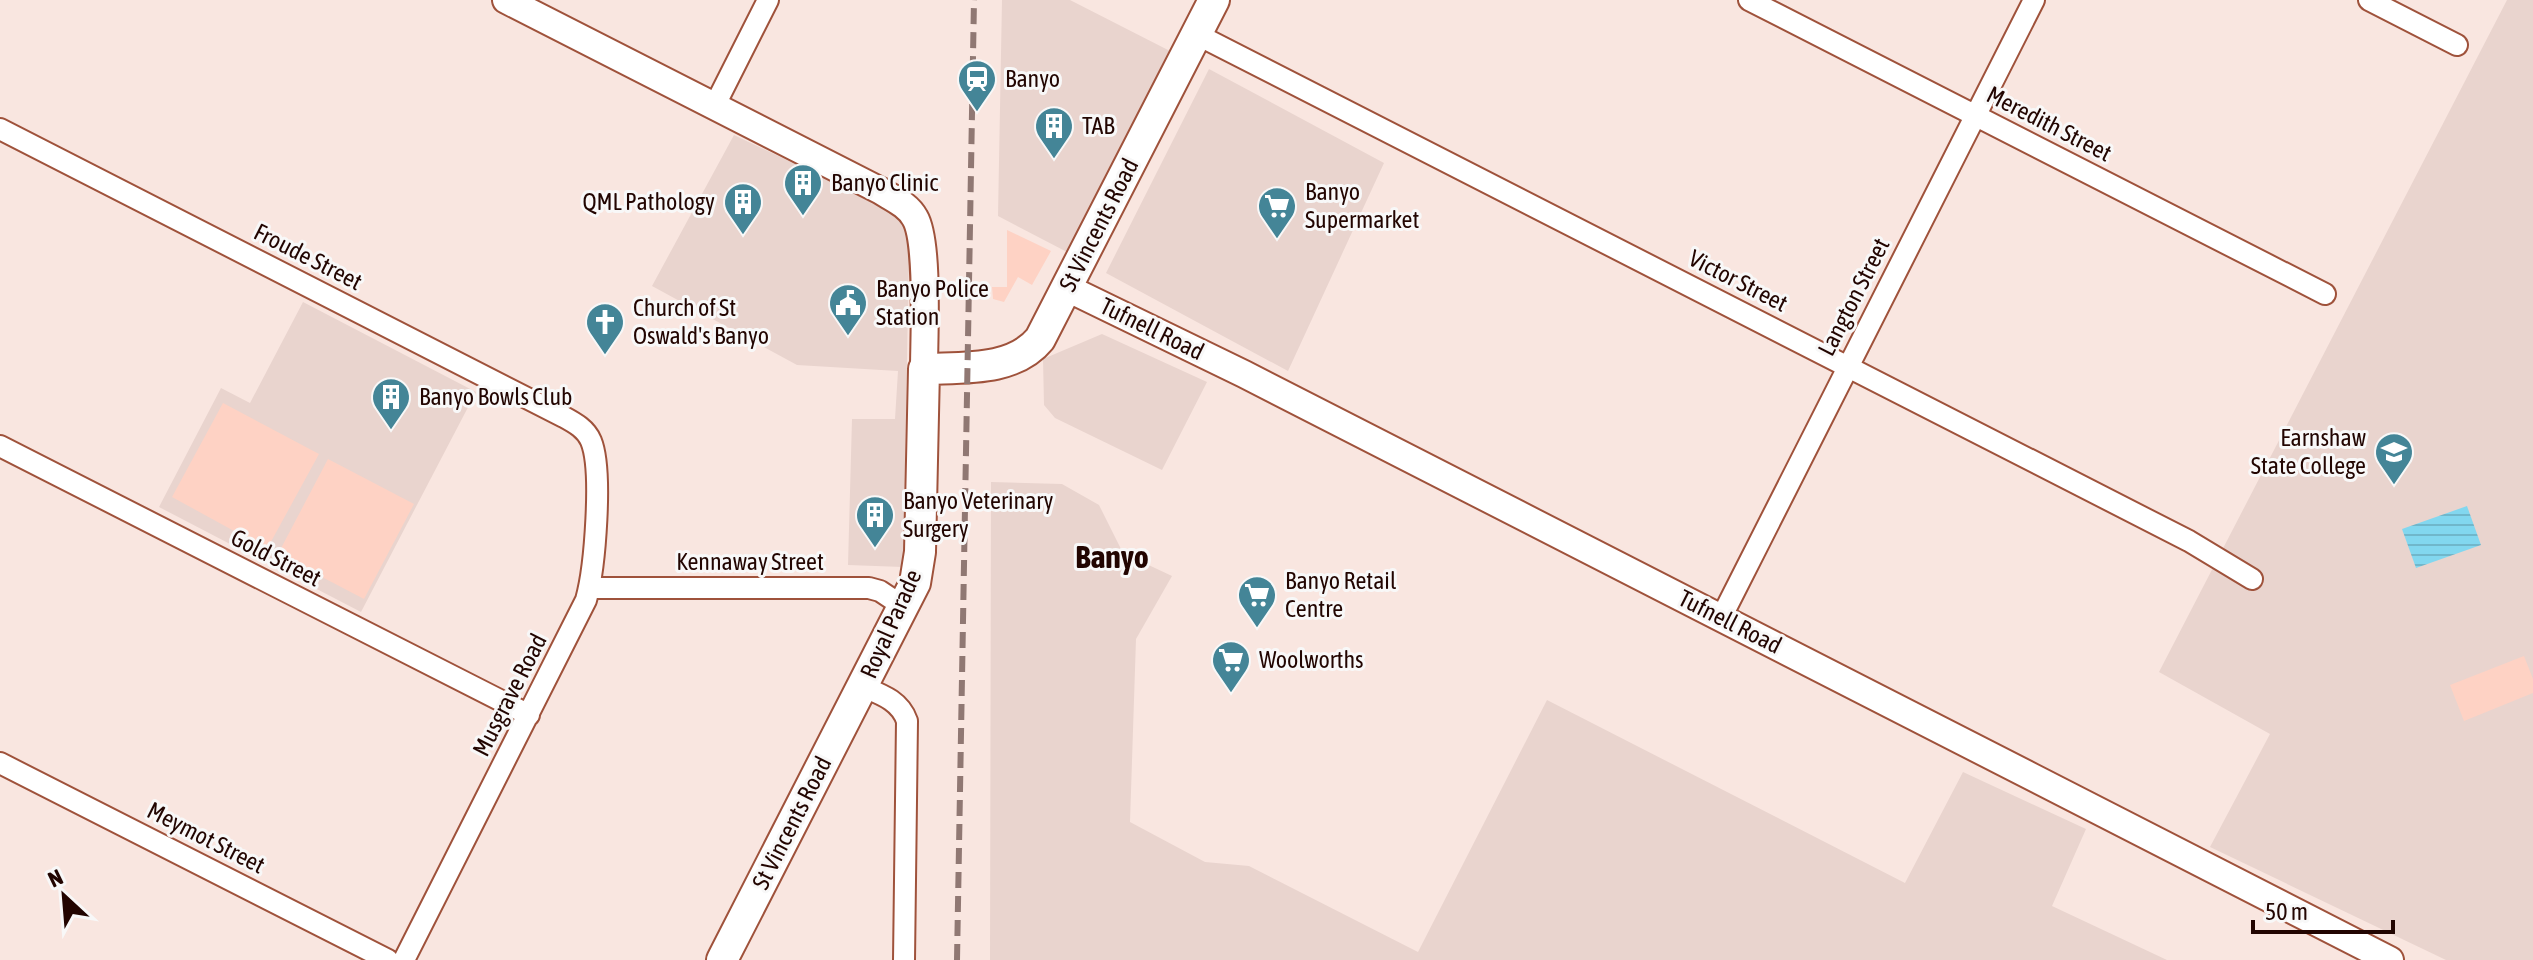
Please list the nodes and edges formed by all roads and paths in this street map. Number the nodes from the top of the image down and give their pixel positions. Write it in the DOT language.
graph roads {
  1 [pos="506,0"];
  2 [pos="768,0"];
  3 [pos="1214,0"];
  4 [pos="1749,0"];
  5 [pos="2034,0"];
  6 [pos="2369,0"];
  7 [pos="1196,34"];
  8 [pos="2457,45"];
  9 [pos="715,105"];
  10 [pos="1976,115"];
  11 [pos="0,129"];
  12 [pos="1067,288"];
  13 [pos="2325,294"];
  14 [pos="1848,366"];
  15 [pos="924,369"];
  16 [pos="589,437"];
  17 [pos="0,446"];
  18 [pos="2252,579"];
  19 [pos="589,588"];
  20 [pos="904,607"];
  21 [pos="1721,618"];
  22 [pos="861,686"];
  23 [pos="529,715"];
  24 [pos="0,763"];
  25 [pos="388,960"];
  26 [pos="404,960"];
  27 [pos="722,960"];
  28 [pos="904,960"];
  29 [pos="2390,960"];
  1 -- 9 [label="street"];
  2 -- 9 [label="street"];
  3 -- 7 [label="main road, St Vincents Road"];
  4 -- 10 [label="street, Meredith Street"];
  5 -- 10 [label="street, Langton Street"];
  6 -- 8 [label="street"];
  7 -- 12 [label="main road, St Vincents Road"];
  7 -- 14 [label="street, Victor Street"];
  9 -- 15 [label="street, Royal Parade"];
  10 -- 13 [label="street, Meredith Street"];
  10 -- 14 [label="street, Langton Street"];
  11 -- 16 [label="street, Froude Street"];
  12 -- 15 [label="main road, St Vincents Road"];
  12 -- 21 [label="street, Tufnell Road"];
  14 -- 18 [label="street, Victor Street"];
  14 -- 21 [label="street, Langton Street"];
  15 -- 20 [label="main road, Royal Parade"];
  16 -- 19 [label="street, Musgrave Road"];
  17 -- 23 [label="street, Gold Street"];
  19 -- 20 [label="street, Kennaway Street"];
  19 -- 23 [label="street, Musgrave Road"];
  20 -- 22 [label="main road, Royal Parade"];
  21 -- 29 [label="street, Tufnell Road"];
  22 -- 27 [label="main road, St Vincents Road"];
  22 -- 28 [label="street, Royal Parade"];
  23 -- 26 [label="street, Musgrave Road"];
  24 -- 25 [label="street, Meymot Street"];
}
